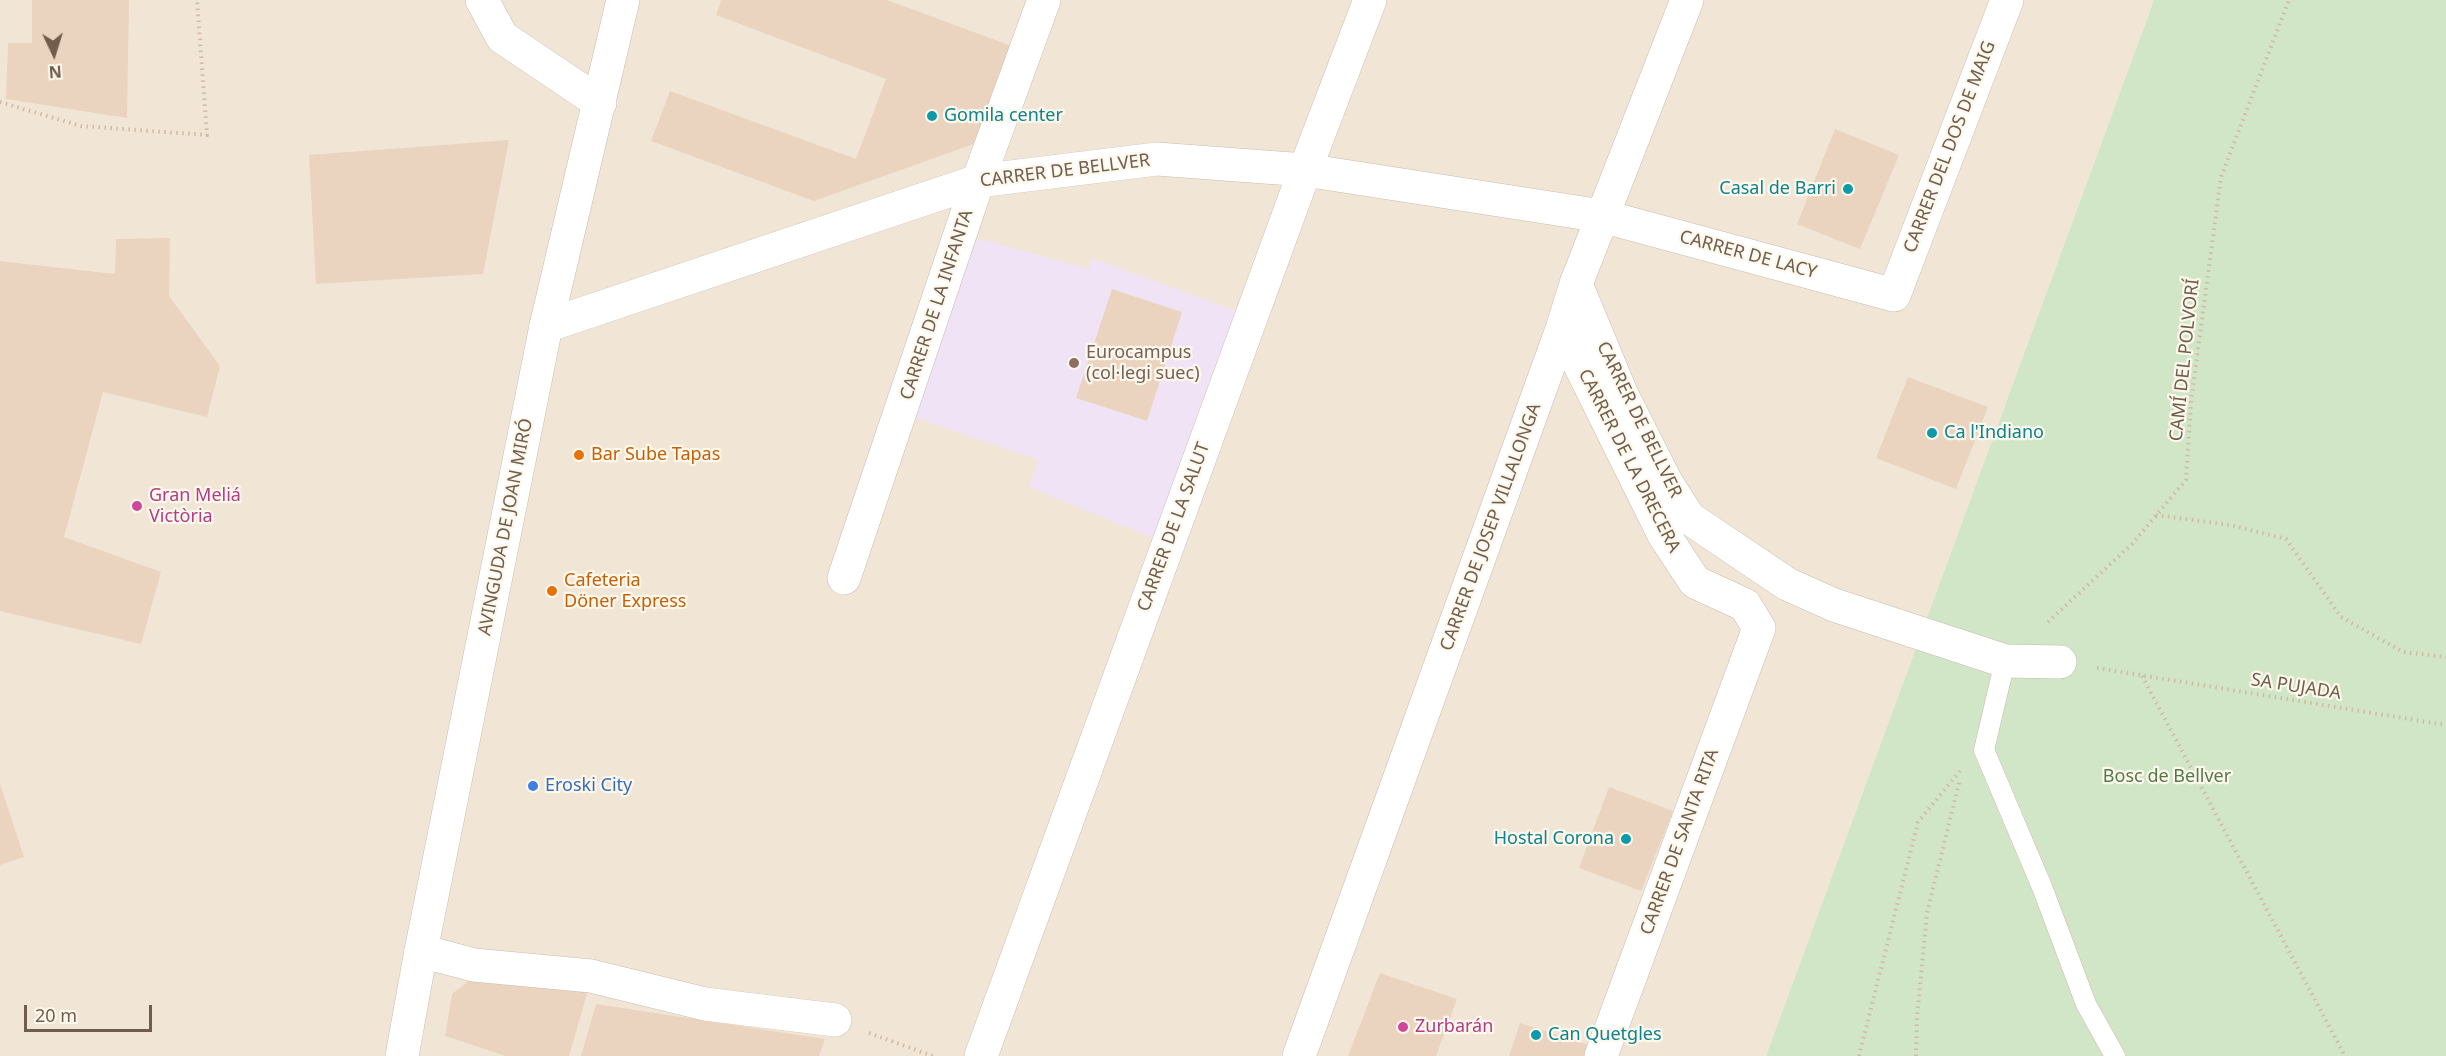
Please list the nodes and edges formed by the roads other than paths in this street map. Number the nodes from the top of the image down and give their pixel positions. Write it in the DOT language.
graph roads {
  1 [pos="482,0"];
  2 [pos="623,0"];
  3 [pos="1044,0"];
  4 [pos="1370,0"];
  5 [pos="1687,0"];
  6 [pos="2007,0"];
  7 [pos="600,103"];
  8 [pos="1305,170"];
  9 [pos="978,181"];
  10 [pos="1602,216"];
  11 [pos="1576,284"];
  12 [pos="1894,295"];
  13 [pos="546,326"];
  14 [pos="1562,329"];
  15 [pos="844,578"];
  16 [pos="1759,628"];
  17 [pos="2005,661"];
  18 [pos="2060,662"];
  19 [pos="421,951"];
  20 [pos="835,1020"];
  21 [pos="402,1056"];
  22 [pos="981,1056"];
  23 [pos="1299,1056"];
  24 [pos="1601,1056"];
  25 [pos="2115,1056"];
  1 -- 7 [label="street"];
  2 -- 7 [label="street, AVINGUDA DE JOAN MIRÓ"];
  3 -- 9 [label="street, CARRER DE LA INFANTA"];
  4 -- 8 [label="street, CARRER DE LA SALUT"];
  5 -- 10 [label="street, CARRER DE JOSEP VILLALONGA"];
  6 -- 12 [label="street, CARRER DEL DOS DE MAIG"];
  7 -- 13 [label="street, AVINGUDA DE JOAN MIRÓ"];
  8 -- 9 [label="street, CARRER DE BELLVER"];
  8 -- 10 [label="street, CARRER DE BELLVER"];
  8 -- 22 [label="street, CARRER DE LA SALUT"];
  9 -- 13 [label="street, CARRER DE BELLVER"];
  9 -- 15 [label="street, CARRER DE LA INFANTA"];
  10 -- 11 [label="street, CARRER DE JOSEP VILLALONGA"];
  10 -- 12 [label="street, CARRER DE LACY"];
  11 -- 14 [label="street, CARRER DE JOSEP VILLALONGA"];
  11 -- 17 [label="street, CARRER DE BELLVER"];
  13 -- 19 [label="street, AVINGUDA DE JOAN MIRÓ"];
  14 -- 16 [label="street, CARRER DE LA DRECERA"];
  14 -- 23 [label="street, CARRER DE JOSEP VILLALONGA"];
  16 -- 24 [label="street, CARRER DE SANTA RITA"];
  17 -- 18 [label="street, CARRER DE BELLVER"];
  17 -- 25 [label="lane"];
  19 -- 20 [label="street"];
  19 -- 21 [label="street, AVINGUDA DE JOAN MIRÓ"];
}
